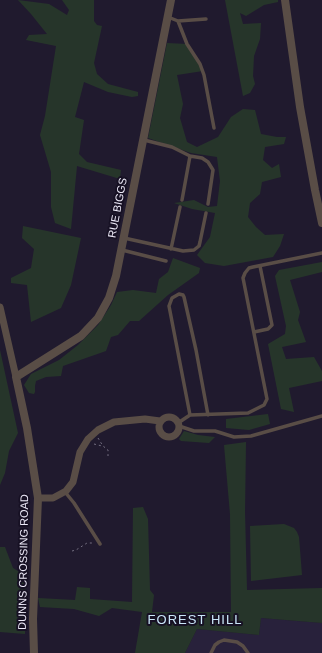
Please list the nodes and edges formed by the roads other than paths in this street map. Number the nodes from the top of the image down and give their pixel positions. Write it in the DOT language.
graph roads {
  1 [pos="171,0"];
  2 [pos="285,0"];
  3 [pos="167,17"];
  4 [pos="206,19"];
  5 [pos="178,21"];
  6 [pos="214,128"];
  7 [pos="143,140"];
  8 [pos="190,156"];
  9 [pos="182,200"];
  10 [pos="208,204"];
  11 [pos="180,207"];
  12 [pos="206,213"];
  13 [pos="322,223"];
  14 [pos="123,238"];
  15 [pos="171,249"];
  16 [pos="121,250"];
  17 [pos="322,253"];
  18 [pos="166,261"];
  19 [pos="260,266"];
  20 [pos="0,307"];
  21 [pos="254,332"];
  22 [pos="16,377"];
  23 [pos="190,415"];
  24 [pos="208,415"];
  25 [pos="322,416"];
  26 [pos="160,421"];
  27 [pos="179,424"];
  28 [pos="65,492"];
  29 [pos="38,498"];
  30 [pos="100,544"];
  31 [pos="34,653"];
  32 [pos="211,653"];
  33 [pos="248,653"];
  1 -- 3 [label="street, RUE BIGGS"];
  2 -- 13 [label="street"];
  3 -- 5 [label="lane"];
  3 -- 7 [label="street, RUE BIGGS"];
  4 -- 5 [label="lane"];
  5 -- 6 [label="lane"];
  7 -- 8 [label="lane"];
  7 -- 14 [label="street, RUE BIGGS"];
  8 -- 9 [label="lane"];
  8 -- 10 [label="lane"];
  11 -- 15 [label="lane"];
  12 -- 15 [label="lane"];
  14 -- 15 [label="lane"];
  14 -- 16 [label="street, RUE BIGGS"];
  16 -- 18 [label="lane"];
  16 -- 22 [label="street, RUE BIGGS"];
  17 -- 19 [label="lane"];
  19 -- 21 [label="lane"];
  19 -- 21 [label="lane"];
  20 -- 22 [label="street"];
  21 -- 24 [label="lane"];
  22 -- 29 [label="street, DUNNS CROSSING ROAD"];
  23 -- 24 [label="lane"];
  23 -- 24 [label="lane"];
  23 -- 27 [label="lane"];
  25 -- 27 [label="lane"];
  26 -- 27 [label="street"];
  26 -- 27 [label="street"];
  26 -- 28 [label="street"];
  28 -- 29 [label="street"];
  28 -- 30 [label="lane"];
  29 -- 31 [label="street, DUNNS CROSSING ROAD"];
  32 -- 33 [label="lane"];
}
